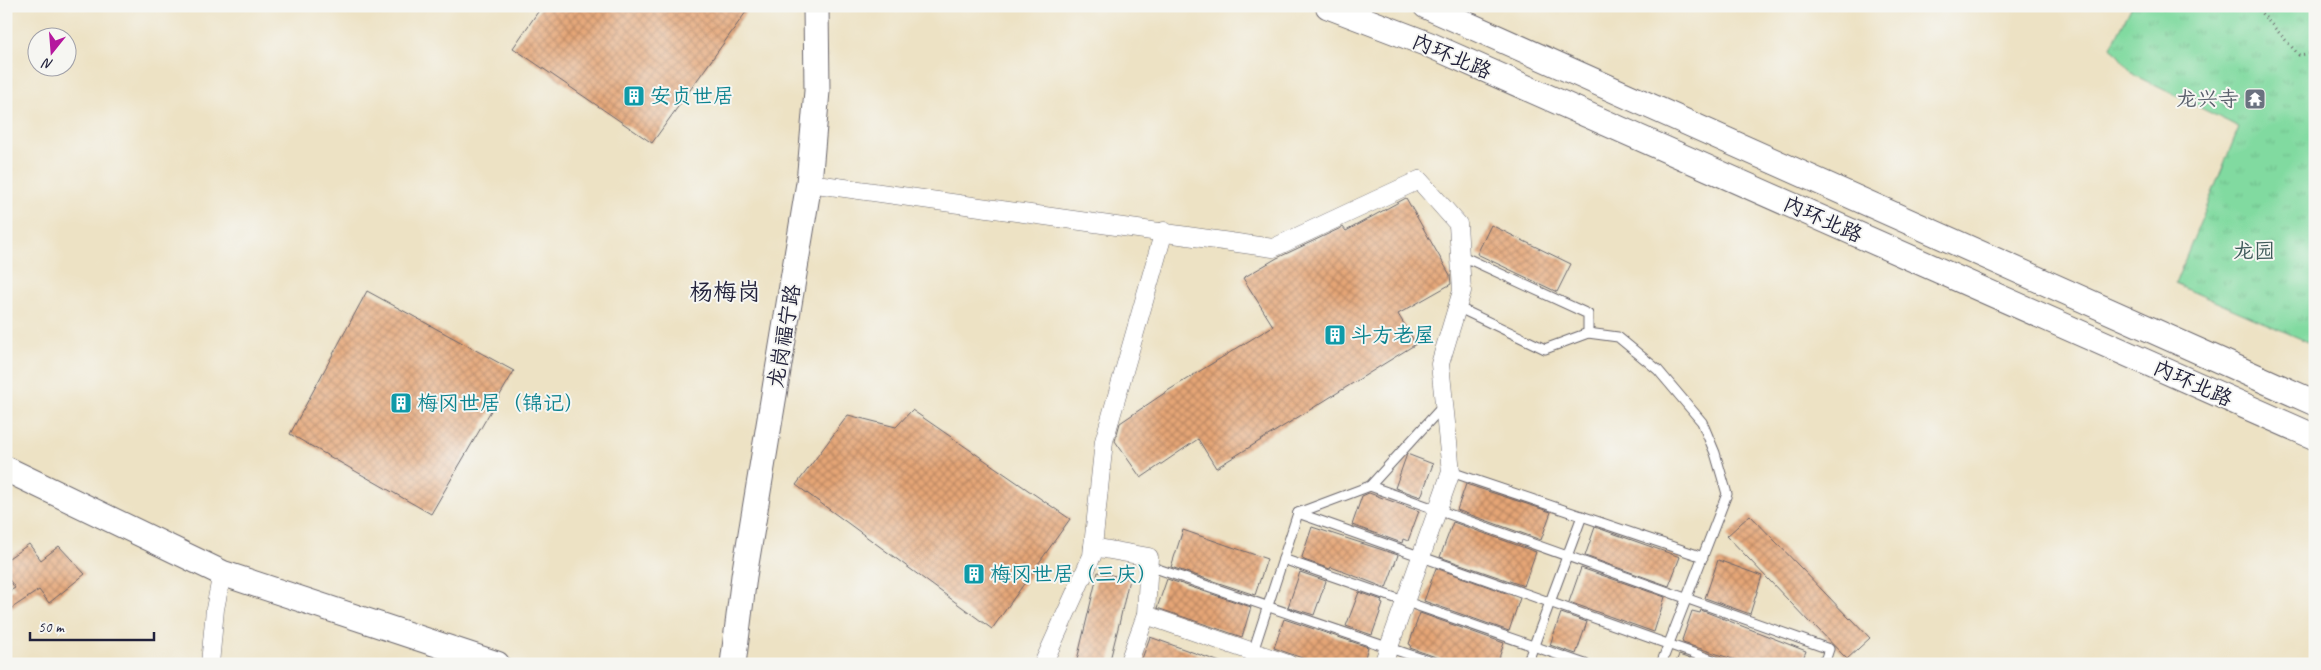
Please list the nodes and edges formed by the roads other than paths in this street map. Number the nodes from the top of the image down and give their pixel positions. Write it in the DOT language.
graph roads {
  1 [pos="816,6"];
  2 [pos="1328,6"];
  3 [pos="1426,6"];
  4 [pos="809,183"];
  5 [pos="1164,231"];
  6 [pos="1460,255"];
  7 [pos="1457,307"];
  8 [pos="1588,333"];
  9 [pos="2315,403"];
  10 [pos="1444,405"];
  11 [pos="2315,437"];
  12 [pos="6,469"];
  13 [pos="1451,472"];
  14 [pos="1370,486"];
  15 [pos="1437,510"];
  16 [pos="1298,513"];
  17 [pos="1582,516"];
  18 [pos="1093,547"];
  19 [pos="1702,556"];
  20 [pos="1421,557"];
  21 [pos="1568,557"];
  22 [pos="1283,559"];
  23 [pos="1149,566"];
  24 [pos="222,573"];
  25 [pos="1686,599"];
  26 [pos="1405,602"];
  27 [pos="1550,602"];
  28 [pos="1267,606"];
  29 [pos="1146,615"];
  30 [pos="1669,644"];
  31 [pos="1534,646"];
  32 [pos="1386,656"];
  33 [pos="1251,658"];
  34 [pos="210,664"];
  35 [pos="497,664"];
  36 [pos="733,664"];
  37 [pos="1043,664"];
  38 [pos="1128,664"];
  39 [pos="1288,664"];
  40 [pos="1437,664"];
  41 [pos="1528,664"];
  42 [pos="1585,664"];
  43 [pos="1661,664"];
  44 [pos="1724,664"];
  45 [pos="1824,664"];
  1 -- 4 [label="main road, 龙岗福宁路"];
  2 -- 11 [label="main road, 内环北路"];
  3 -- 9 [label="main road, 内环北路"];
  4 -- 5 [label="street"];
  4 -- 36 [label="main road, 龙岗福宁路"];
  5 -- 6 [label="street"];
  5 -- 18 [label="street"];
  6 -- 7 [label="street"];
  6 -- 8 [label="lane"];
  7 -- 8 [label="lane"];
  7 -- 10 [label="street"];
  8 -- 19 [label="lane"];
  10 -- 13 [label="street"];
  10 -- 14 [label="lane"];
  12 -- 24 [label="main road"];
  13 -- 15 [label="street"];
  13 -- 17 [label="lane"];
  14 -- 15 [label="lane"];
  14 -- 16 [label="lane"];
  15 -- 20 [label="street"];
  15 -- 21 [label="lane"];
  16 -- 20 [label="lane"];
  16 -- 22 [label="lane"];
  17 -- 19 [label="lane"];
  17 -- 21 [label="lane"];
  18 -- 23 [label="street"];
  18 -- 37 [label="street"];
  19 -- 25 [label="lane"];
  20 -- 26 [label="street"];
  20 -- 27 [label="lane"];
  21 -- 25 [label="lane"];
  21 -- 27 [label="lane"];
  22 -- 26 [label="lane"];
  22 -- 28 [label="lane"];
  23 -- 28 [label="lane"];
  23 -- 29 [label="street"];
  24 -- 34 [label="street"];
  24 -- 35 [label="main road"];
  25 -- 30 [label="lane"];
  25 -- 45 [label="lane"];
  26 -- 31 [label="lane"];
  26 -- 32 [label="street"];
  27 -- 30 [label="lane"];
  27 -- 31 [label="lane"];
  28 -- 32 [label="lane"];
  28 -- 33 [label="lane"];
  29 -- 33 [label="street"];
  29 -- 38 [label="street"];
  30 -- 43 [label="lane"];
  30 -- 44 [label="lane"];
  31 -- 41 [label="lane"];
  31 -- 42 [label="lane"];
  32 -- 40 [label="lane"];
  33 -- 39 [label="street"];
}
